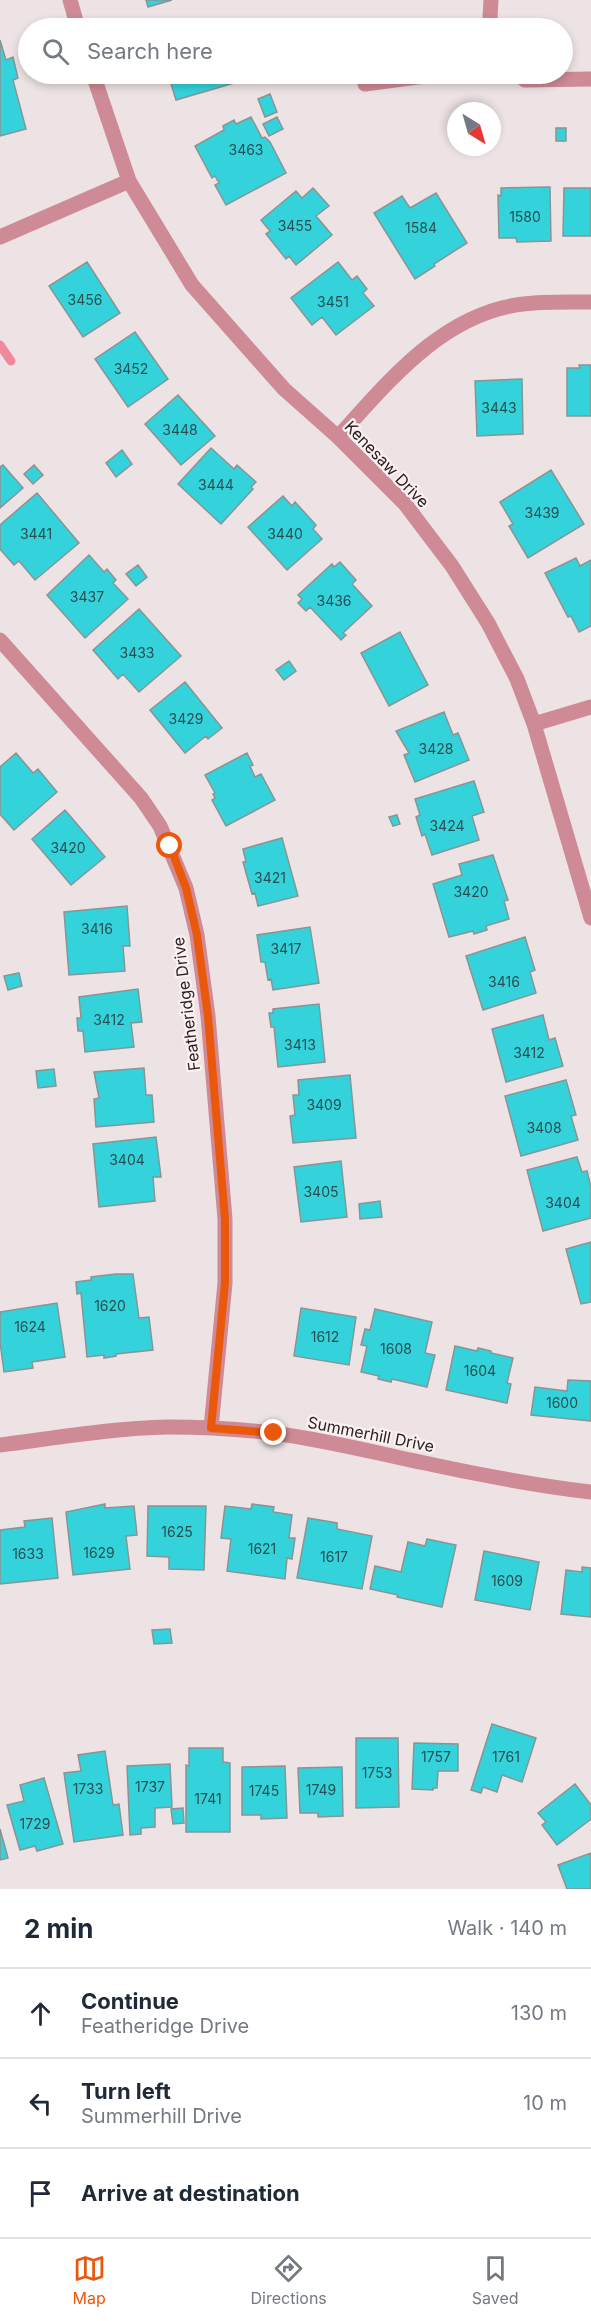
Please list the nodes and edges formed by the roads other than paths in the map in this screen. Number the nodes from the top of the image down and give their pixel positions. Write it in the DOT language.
graph roads {
  1 [pos="70,0"];
  2 [pos="491,0"];
  3 [pos="75,18"];
  4 [pos="490,18"];
  5 [pos="573,79"];
  6 [pos="591,79"];
  7 [pos="96,84"];
  8 [pos="129,181"];
  9 [pos="0,237"];
  10 [pos="591,302"];
  11 [pos="338,438"];
  12 [pos="0,640"];
  13 [pos="591,707"];
  14 [pos="534,724"];
  15 [pos="591,918"];
  16 [pos="211,1428"];
  17 [pos="0,1444"];
  18 [pos="591,1492"];
  1 -- 3 [label="street"];
  2 -- 4 [label="street"];
  5 -- 6 [label="street"];
  7 -- 8 [label="street, Kenesaw Drive"];
  8 -- 9 [label="street"];
  8 -- 11 [label="street, Kenesaw Drive"];
  10 -- 11 [label="street"];
  11 -- 14 [label="street, Kenesaw Drive"];
  12 -- 16 [label="street, Featheridge Drive"];
  13 -- 14 [label="street"];
  14 -- 15 [label="street, Kenesaw Drive"];
  16 -- 17 [label="street, Summerhill Drive"];
  16 -- 18 [label="street, Summerhill Drive"];
}
